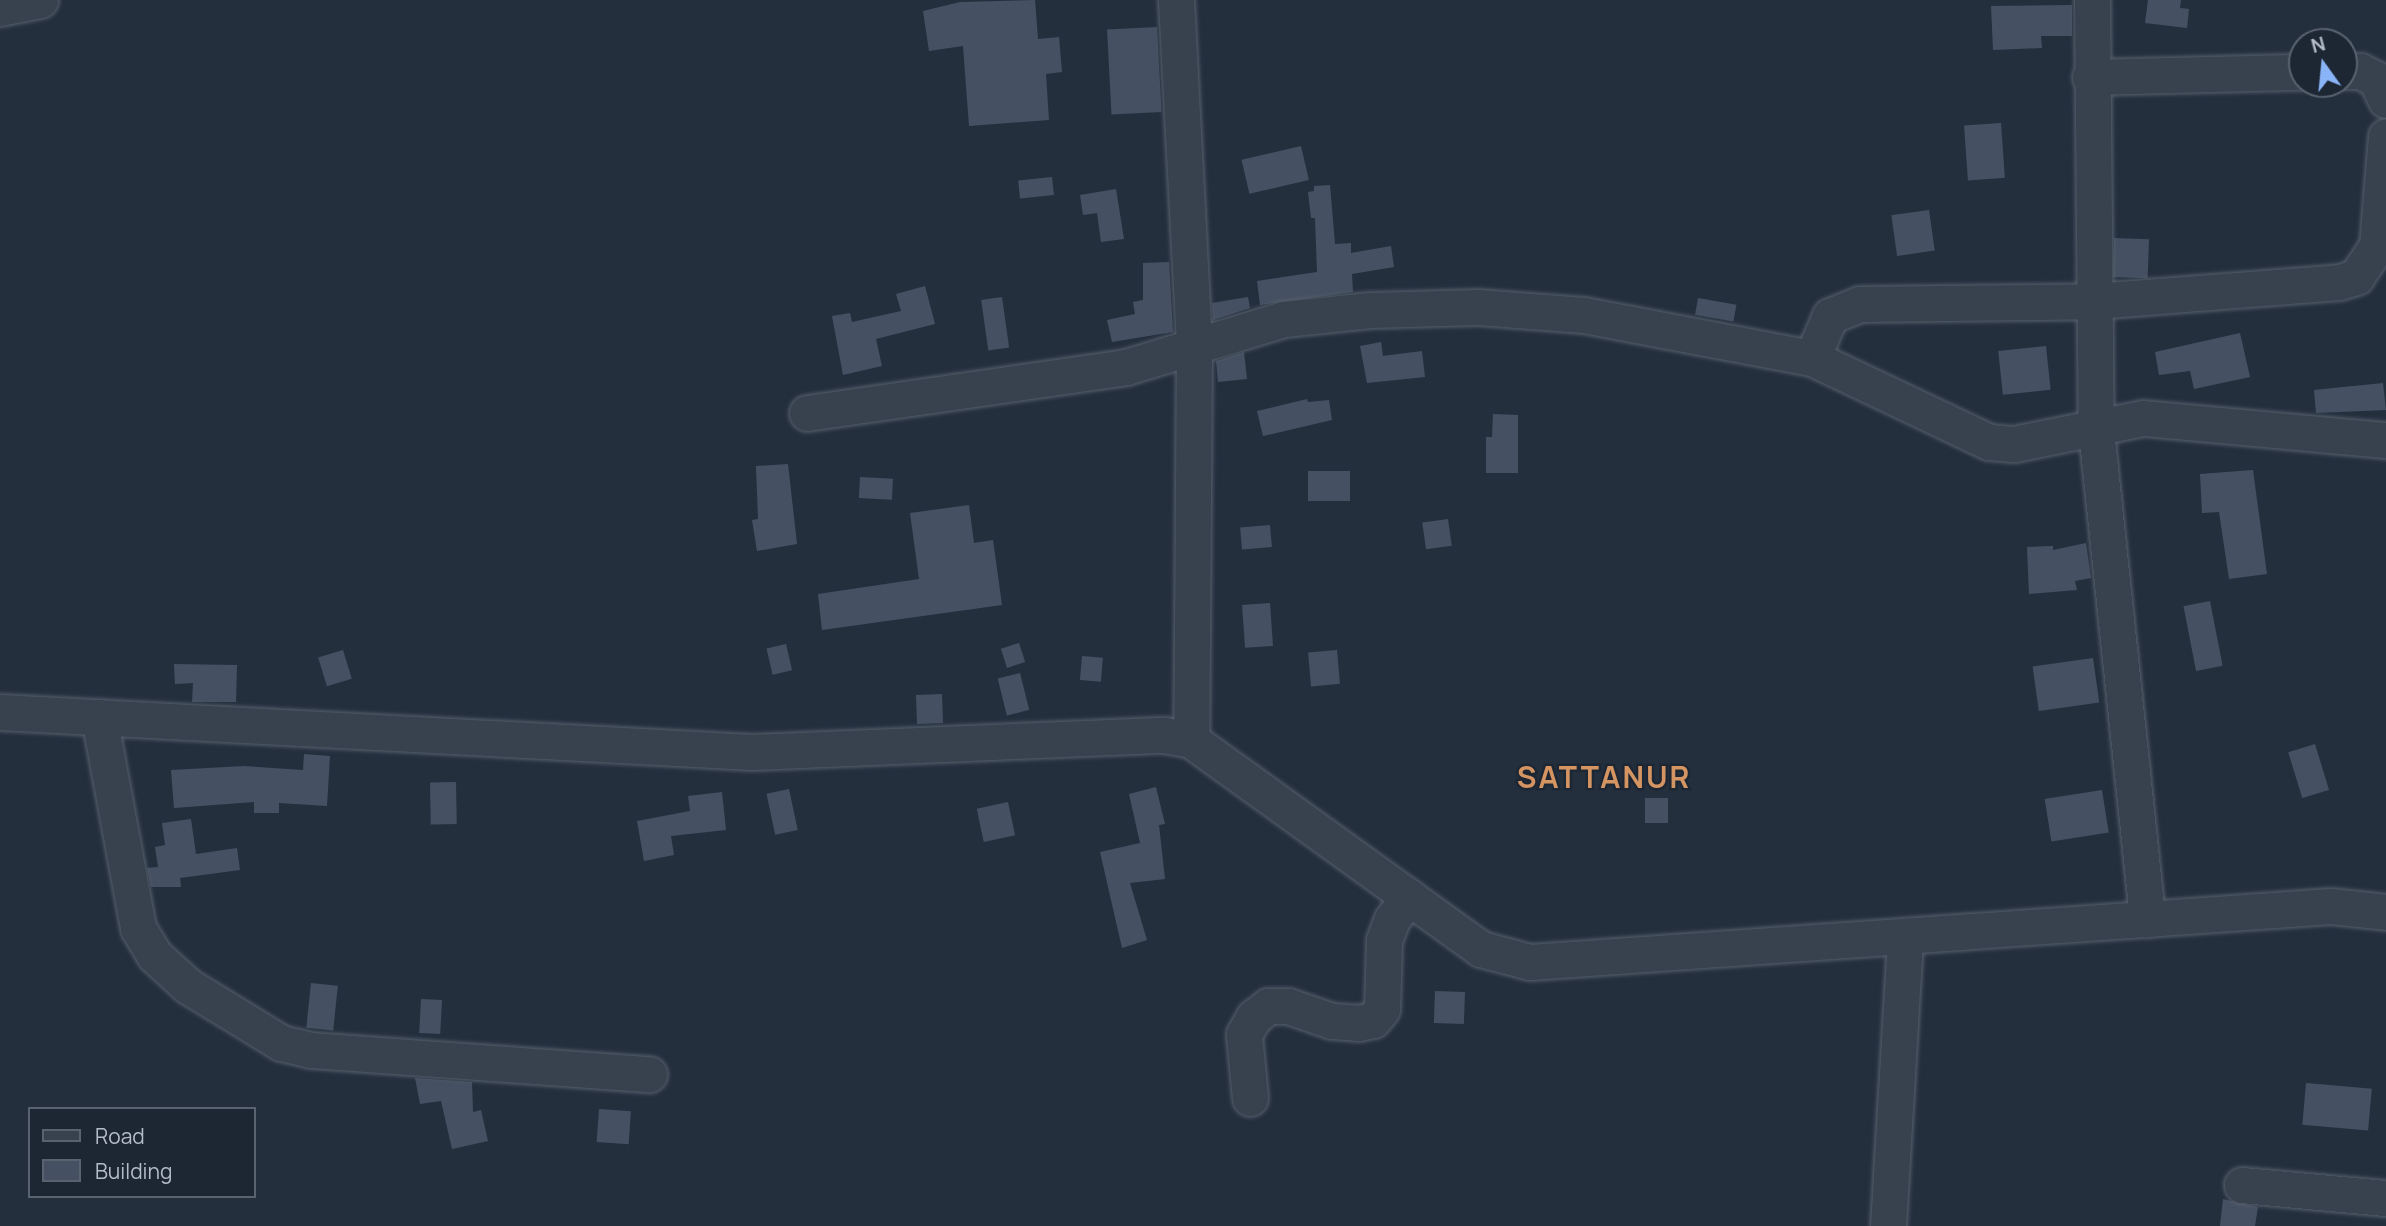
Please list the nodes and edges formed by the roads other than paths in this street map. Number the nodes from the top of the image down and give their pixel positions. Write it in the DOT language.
graph roads {
  1 [pos="40,0"];
  2 [pos="1176,0"];
  3 [pos="2092,0"];
  4 [pos="0,8"];
  5 [pos="2358,71"];
  6 [pos="2288,72"];
  7 [pos="2091,77"];
  8 [pos="2386,100"];
  9 [pos="2386,136"];
  10 [pos="2381,245"];
  11 [pos="2094,301"];
  12 [pos="1194,348"];
  13 [pos="1812,358"];
  14 [pos="807,413"];
  15 [pos="2096,430"];
  16 [pos="2386,440"];
  17 [pos="0,712"];
  18 [pos="99,717"];
  19 [pos="1191,740"];
  20 [pos="1409,897"];
  21 [pos="2386,912"];
  22 [pos="2147,919"];
  23 [pos="1905,936"];
  24 [pos="649,1074"];
  25 [pos="1250,1098"];
  26 [pos="2242,1185"];
  27 [pos="2386,1199"];
  28 [pos="1888,1226"];
  1 -- 4 [label="street"];
  2 -- 12 [label="street"];
  3 -- 7 [label="street"];
  5 -- 8 [label="street"];
  6 -- 7 [label="street"];
  7 -- 11 [label="street"];
  9 -- 10 [label="street"];
  10 -- 11 [label="street"];
  11 -- 13 [label="street"];
  11 -- 15 [label="street"];
  12 -- 13 [label="street"];
  12 -- 14 [label="street"];
  12 -- 19 [label="street"];
  13 -- 15 [label="street"];
  15 -- 16 [label="street"];
  15 -- 22 [label="street"];
  17 -- 18 [label="street"];
  18 -- 19 [label="street"];
  18 -- 24 [label="street"];
  19 -- 20 [label="street"];
  20 -- 23 [label="street"];
  20 -- 25 [label="street"];
  21 -- 22 [label="street"];
  22 -- 23 [label="street"];
  23 -- 28 [label="street"];
  26 -- 27 [label="street"];
}
